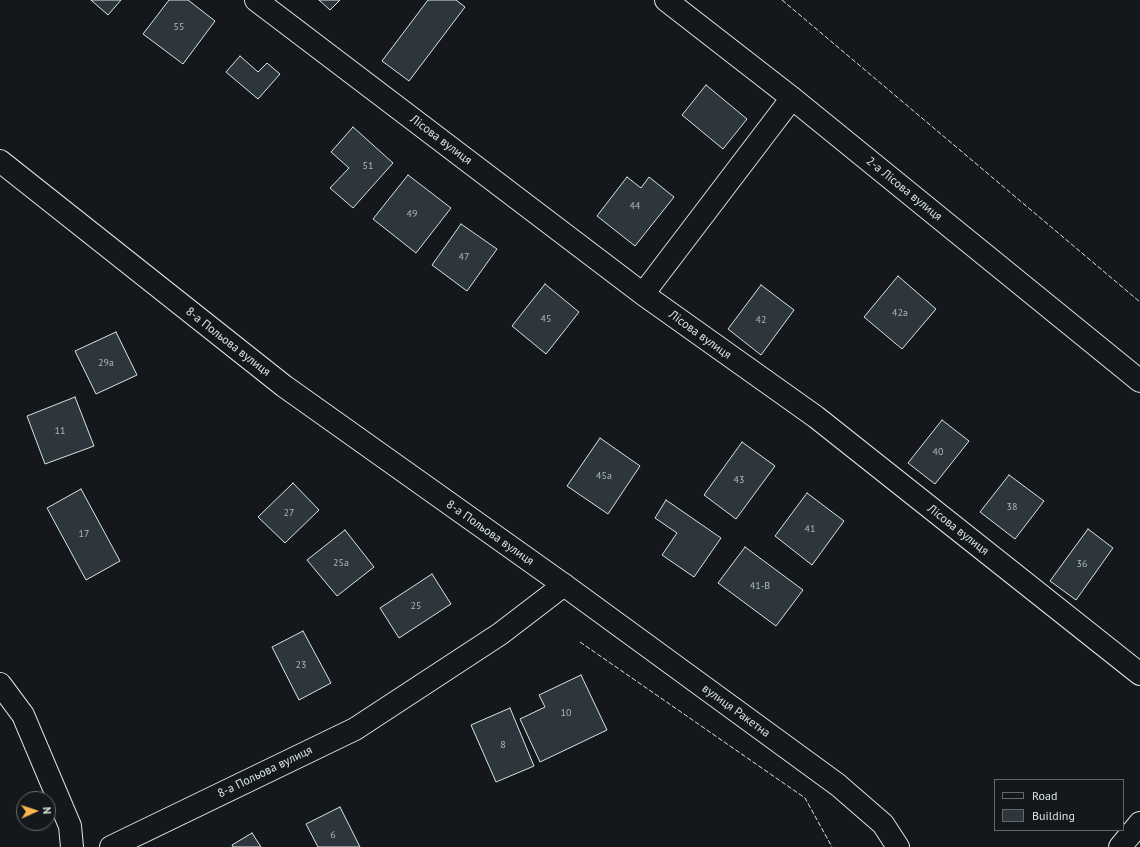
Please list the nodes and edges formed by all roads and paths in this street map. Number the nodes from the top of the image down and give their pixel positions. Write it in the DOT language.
graph roads {
  1 [pos="256,0"];
  2 [pos="666,0"];
  3 [pos="792,98"];
  4 [pos="0,161"];
  5 [pos="642,294"];
  6 [pos="1140,381"];
  7 [pos="564,585"];
  8 [pos="1140,674"];
  9 [pos="0,684"];
  10 [pos="1140,822"];
  11 [pos="72,847"];
  12 [pos="111,847"];
  13 [pos="898,847"];
  14 [pos="1120,847"];
  1 -- 5 [label="street, Лісова вулиця"];
  2 -- 3 [label="street, 2-а Лісова вулиця"];
  3 -- 5 [label="street"];
  3 -- 6 [label="street, 2-а Лісова вулиця"];
  4 -- 7 [label="street, 8-а Польова вулиця"];
  5 -- 8 [label="street, Лісова вулиця"];
  7 -- 12 [label="street, 8-а Польова вулиця"];
  7 -- 13 [label="street, вулиця Ракетна"];
  9 -- 11 [label="street"];
  10 -- 14 [label="street"];
}
